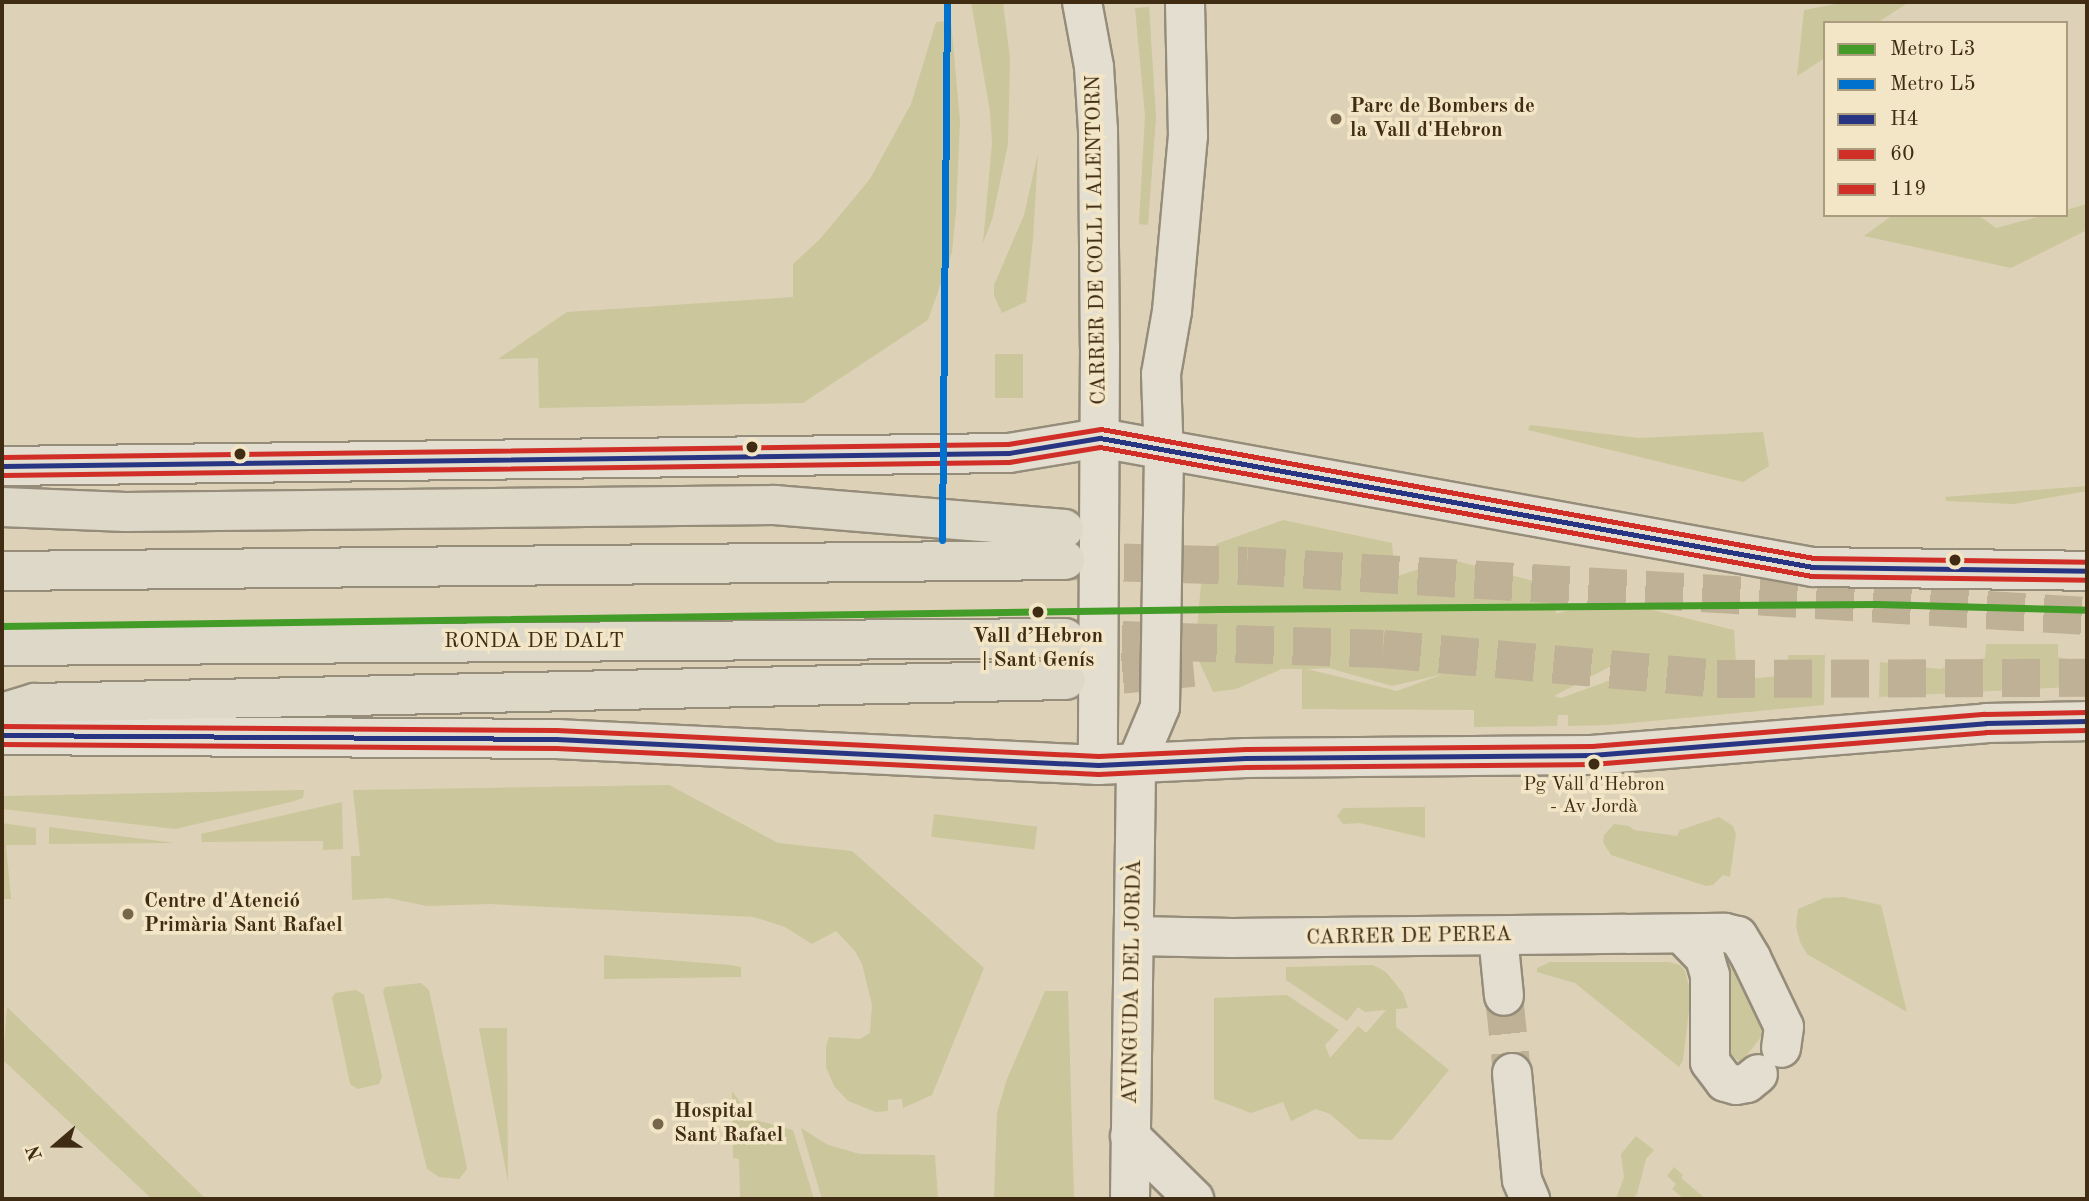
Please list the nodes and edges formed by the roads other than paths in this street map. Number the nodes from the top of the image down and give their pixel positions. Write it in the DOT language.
graph roads {
  1 [pos="1082,2"];
  2 [pos="1185,2"];
  3 [pos="1100,438"];
  4 [pos="1164,447"];
  5 [pos="2,466"];
  6 [pos="2,507"];
  7 [pos="2,571"];
  8 [pos="2087,571"];
  9 [pos="1065,638"];
  10 [pos="2,646"];
  11 [pos="1066,680"];
  12 [pos="2,713"];
  13 [pos="2087,721"];
  14 [pos="2,735"];
  15 [pos="1136,764"];
  16 [pos="1098,765"];
  17 [pos="1682,934"];
  18 [pos="1135,936"];
  19 [pos="1498,936"];
  20 [pos="1504,996"];
  21 [pos="1512,1073"];
  22 [pos="1130,1136"];
  23 [pos="1130,1199"];
  24 [pos="1194,1199"];
  25 [pos="1530,1199"];
  1 -- 3 [label="street, CARRER DE COLL I ALENTORN"];
  2 -- 4 [label="street"];
  3 -- 4 [label="street"];
  3 -- 5 [label="street"];
  3 -- 16 [label="street, CARRER DE COLL I ALENTORN"];
  4 -- 8 [label="street"];
  4 -- 15 [label="street"];
  6 -- 7 [label="highway"];
  9 -- 10 [label="highway, RONDA DE DALT"];
  11 -- 12 [label="highway"];
  13 -- 15 [label="street"];
  14 -- 16 [label="street"];
  15 -- 16 [label="street"];
  15 -- 18 [label="street, AVINGUDA DEL JORDÀ"];
  17 -- 17 [label="street, CARRER DE PEREA"];
  17 -- 19 [label="street, CARRER DE PEREA"];
  18 -- 19 [label="street, CARRER DE PEREA"];
  18 -- 22 [label="street, AVINGUDA DEL JORDÀ"];
  19 -- 20 [label="street"];
  21 -- 25 [label="street"];
  22 -- 23 [label="street, AVINGUDA DEL JORDÀ"];
  22 -- 24 [label="street"];
}
